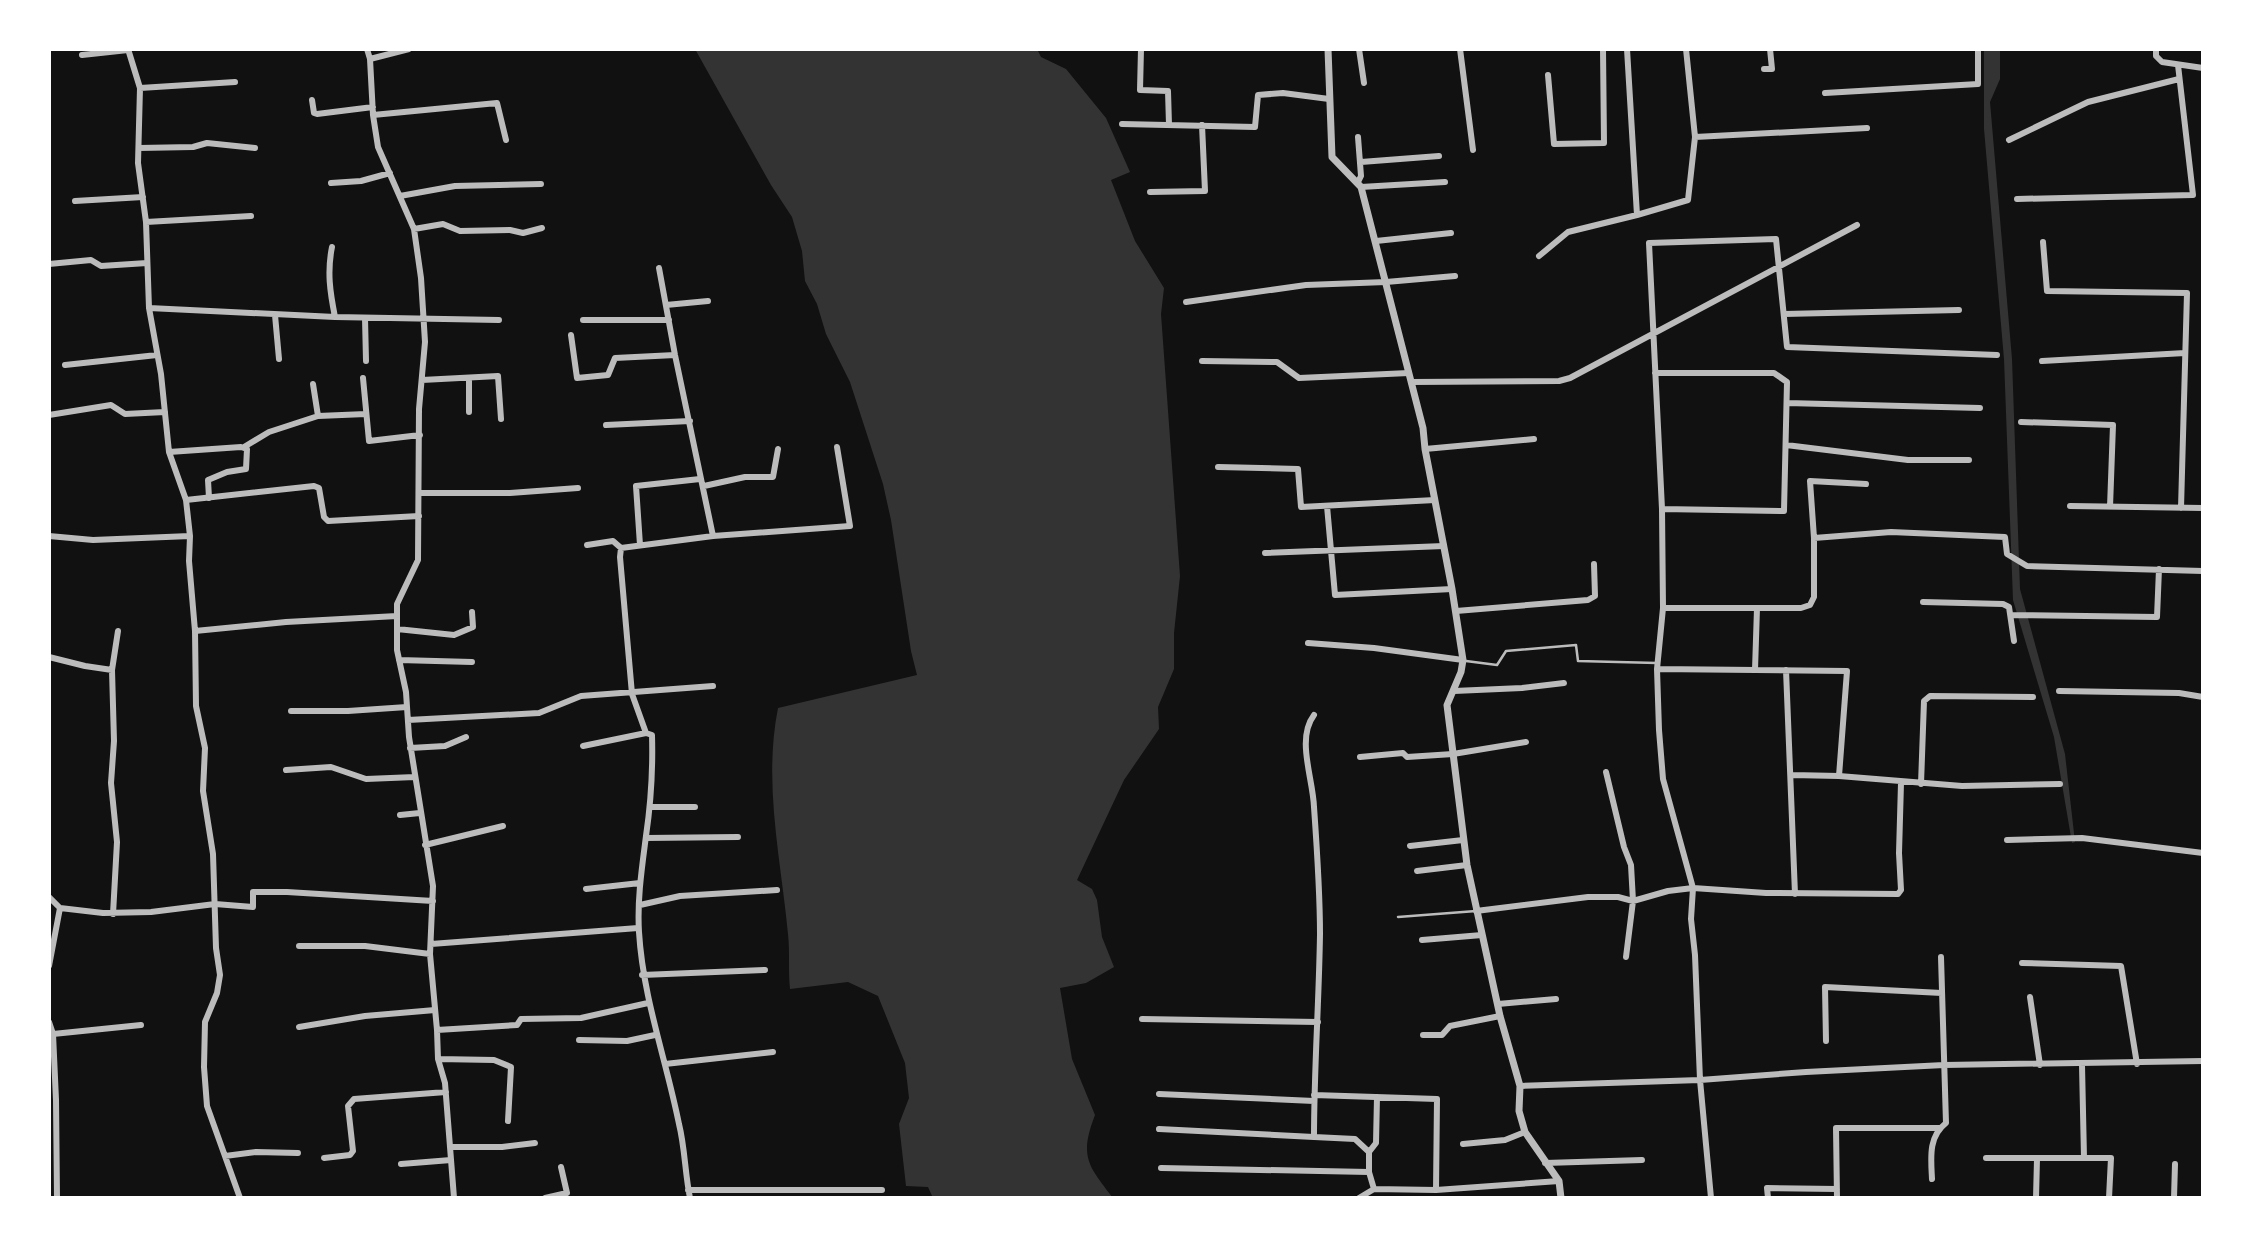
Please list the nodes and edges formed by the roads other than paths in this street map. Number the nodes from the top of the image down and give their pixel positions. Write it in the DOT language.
graph roads {
  1 [pos="128,49"];
  2 [pos="367,49"];
  3 [pos="408,49"];
  4 [pos="1141,49"];
  5 [pos="1331,49"];
  6 [pos="1359,49"];
  7 [pos="1460,49"];
  8 [pos="1603,49"];
  9 [pos="1628,49"];
  10 [pos="1686,49"];
  11 [pos="1770,49"];
  12 [pos="1978,49"];
  13 [pos="2156,49"];
  14 [pos="82,55"];
  15 [pos="370,59"];
  16 [pos="2178,65"];
  17 [pos="2203,68"];
  18 [pos="1764,69"];
  19 [pos="1548,75"];
  20 [pos="2179,79"];
  21 [pos="235,82"];
  22 [pos="1364,83"];
  23 [pos="139,88"];
  24 [pos="1825,93"];
  25 [pos="1329,99"];
  26 [pos="312,100"];
  27 [pos="373,111"];
  28 [pos="1122,124"];
  29 [pos="1169,125"];
  30 [pos="1202,125"];
  31 [pos="1867,128"];
  32 [pos="1359,137"];
  33 [pos="1695,137"];
  34 [pos="2009,140"];
  35 [pos="506,141"];
  36 [pos="139,148"];
  37 [pos="255,148"];
  38 [pos="1473,150"];
  39 [pos="1696,153"];
  40 [pos="1439,156"];
  41 [pos="1361,162"];
  42 [pos="390,173"];
  43 [pos="1445,182"];
  44 [pos="331,183"];
  45 [pos="541,184"];
  46 [pos="1360,184"];
  47 [pos="1150,192"];
  48 [pos="400,196"];
  49 [pos="143,197"];
  50 [pos="2017,199"];
  51 [pos="75,201"];
  52 [pos="1637,215"];
  53 [pos="251,216"];
  54 [pos="146,222"];
  55 [pos="1857,225"];
  56 [pos="542,228"];
  57 [pos="414,229"];
  58 [pos="1451,233"];
  59 [pos="1376,241"];
  60 [pos="2043,242"];
  61 [pos="332,247"];
  62 [pos="1539,256"];
  63 [pos="147,263"];
  64 [pos="49,264"];
  65 [pos="659,268"];
  66 [pos="1779,268"];
  67 [pos="1455,276"];
  68 [pos="1386,282"];
  69 [pos="709,301"];
  70 [pos="1186,302"];
  71 [pos="666,305"];
  72 [pos="149,308"];
  73 [pos="1959,310"];
  74 [pos="1784,314"];
  75 [pos="275,315"];
  76 [pos="335,317"];
  77 [pos="365,318"];
  78 [pos="424,319"];
  79 [pos="499,320"];
  80 [pos="583,320"];
  81 [pos="669,320"];
  82 [pos="1653,333"];
  83 [pos="571,335"];
  84 [pos="2185,353"];
  85 [pos="158,355"];
  86 [pos="675,355"];
  87 [pos="1997,355"];
  88 [pos="279,359"];
  89 [pos="366,361"];
  90 [pos="1202,361"];
  91 [pos="2042,361"];
  92 [pos="65,365"];
  93 [pos="1655,373"];
  94 [pos="1410,377"];
  95 [pos="363,378"];
  96 [pos="469,378"];
  97 [pos="422,380"];
  98 [pos="313,384"];
  99 [pos="1787,404"];
  100 [pos="1980,408"];
  101 [pos="165,412"];
  102 [pos="469,412"];
  103 [pos="366,414"];
  104 [pos="49,415"];
  105 [pos="318,416"];
  106 [pos="501,419"];
  107 [pos="690,421"];
  108 [pos="2021,422"];
  109 [pos="606,425"];
  110 [pos="420,435"];
  111 [pos="1534,439"];
  112 [pos="1786,445"];
  113 [pos="244,447"];
  114 [pos="837,447"];
  115 [pos="778,449"];
  116 [pos="1425,449"];
  117 [pos="169,453"];
  118 [pos="1969,460"];
  119 [pos="1217,467"];
  120 [pos="702,483"];
  121 [pos="1866,484"];
  122 [pos="578,488"];
  123 [pos="420,493"];
  124 [pos="209,498"];
  125 [pos="186,500"];
  126 [pos="1435,500"];
  127 [pos="1327,506"];
  128 [pos="2070,506"];
  129 [pos="2110,507"];
  130 [pos="2181,508"];
  131 [pos="2203,508"];
  132 [pos="1662,509"];
  133 [pos="419,516"];
  134 [pos="49,536"];
  135 [pos="190,536"];
  136 [pos="713,536"];
  137 [pos="1814,538"];
  138 [pos="587,545"];
  139 [pos="640,545"];
  140 [pos="1444,546"];
  141 [pos="621,548"];
  142 [pos="1331,551"];
  143 [pos="1265,552"];
  144 [pos="1594,564"];
  145 [pos="2159,569"];
  146 [pos="2203,571"];
  147 [pos="1452,589"];
  148 [pos="1923,602"];
  149 [pos="1663,608"];
  150 [pos="1757,608"];
  151 [pos="1456,611"];
  152 [pos="472,612"];
  153 [pos="2012,615"];
  154 [pos="397,616"];
  155 [pos="397,629"];
  156 [pos="118,631"];
  157 [pos="195,631"];
  158 [pos="2014,641"];
  159 [pos="1308,643"];
  160 [pos="49,657"];
  161 [pos="399,660"];
  162 [pos="1462,660"];
  163 [pos="472,662"];
  164 [pos="1657,666"];
  165 [pos="112,670"];
  166 [pos="1755,670"];
  167 [pos="1787,670"];
  168 [pos="1564,683"];
  169 [pos="713,686"];
  170 [pos="1454,691"];
  171 [pos="2059,691"];
  172 [pos="632,694"];
  173 [pos="2033,697"];
  174 [pos="2203,698"];
  175 [pos="407,707"];
  176 [pos="291,711"];
  177 [pos="1314,715"];
  178 [pos="408,720"];
  179 [pos="646,733"];
  180 [pos="466,737"];
  181 [pos="1526,742"];
  182 [pos="583,746"];
  183 [pos="410,748"];
  184 [pos="1453,754"];
  185 [pos="1360,757"];
  186 [pos="286,770"];
  187 [pos="1606,772"];
  188 [pos="1792,775"];
  189 [pos="1839,776"];
  190 [pos="415,777"];
  191 [pos="1901,783"];
  192 [pos="1921,784"];
  193 [pos="2060,784"];
  194 [pos="650,807"];
  195 [pos="695,807"];
  196 [pos="421,813"];
  197 [pos="400,816"];
  198 [pos="503,826"];
  199 [pos="738,836"];
  200 [pos="646,838"];
  201 [pos="1463,839"];
  202 [pos="2007,839"];
  203 [pos="425,845"];
  204 [pos="1410,846"];
  205 [pos="2203,853"];
  206 [pos="1467,865"];
  207 [pos="1417,871"];
  208 [pos="640,883"];
  209 [pos="1693,888"];
  210 [pos="586,889"];
  211 [pos="777,890"];
  212 [pos="1795,894"];
  213 [pos="49,897"];
  214 [pos="433,901"];
  215 [pos="1633,901"];
  216 [pos="215,904"];
  217 [pos="640,905"];
  218 [pos="60,908"];
  219 [pos="1476,911"];
  220 [pos="113,914"];
  221 [pos="1398,917"];
  222 [pos="638,928"];
  223 [pos="1482,935"];
  224 [pos="1422,940"];
  225 [pos="431,944"];
  226 [pos="299,946"];
  227 [pos="430,954"];
  228 [pos="1626,957"];
  229 [pos="1941,957"];
  230 [pos="2022,963"];
  231 [pos="49,966"];
  232 [pos="765,970"];
  233 [pos="642,975"];
  234 [pos="1942,992"];
  235 [pos="2030,997"];
  236 [pos="1556,999"];
  237 [pos="648,1003"];
  238 [pos="1498,1004"];
  239 [pos="435,1010"];
  240 [pos="1500,1016"];
  241 [pos="1142,1019"];
  242 [pos="1318,1022"];
  243 [pos="49,1023"];
  244 [pos="141,1025"];
  245 [pos="299,1027"];
  246 [pos="438,1030"];
  247 [pos="53,1034"];
  248 [pos="655,1035"];
  249 [pos="1423,1035"];
  250 [pos="579,1040"];
  251 [pos="1826,1041"];
  252 [pos="773,1052"];
  253 [pos="438,1059"];
  254 [pos="2203,1061"];
  255 [pos="665,1064"];
  256 [pos="2137,1064"];
  257 [pos="1944,1065"];
  258 [pos="2040,1065"];
  259 [pos="2082,1065"];
  260 [pos="1700,1080"];
  261 [pos="1520,1086"];
  262 [pos="446,1092"];
  263 [pos="1159,1094"];
  264 [pos="1377,1097"];
  265 [pos="1314,1098"];
  266 [pos="508,1121"];
  267 [pos="1940,1128"];
  268 [pos="1159,1129"];
  269 [pos="1525,1132"];
  270 [pos="1314,1137"];
  271 [pos="535,1143"];
  272 [pos="1464,1144"];
  273 [pos="450,1147"];
  274 [pos="1369,1152"];
  275 [pos="298,1153"];
  276 [pos="225,1156"];
  277 [pos="1986,1157"];
  278 [pos="324,1158"];
  279 [pos="2084,1158"];
  280 [pos="2037,1159"];
  281 [pos="452,1160"];
  282 [pos="1642,1160"];
  283 [pos="1545,1163"];
  284 [pos="401,1164"];
  285 [pos="2175,1164"];
  286 [pos="561,1167"];
  287 [pos="1161,1168"];
  288 [pos="1369,1172"];
  289 [pos="1932,1179"];
  290 [pos="1559,1181"];
  291 [pos="1374,1189"];
  292 [pos="1837,1189"];
  293 [pos="688,1190"];
  294 [pos="882,1190"];
  295 [pos="1413,1190"];
  296 [pos="1436,1190"];
  297 [pos="57,1198"];
  298 [pos="240,1198"];
  299 [pos="454,1198"];
  300 [pos="545,1198"];
  301 [pos="690,1198"];
  302 [pos="1359,1198"];
  303 [pos="1413,1198"];
  304 [pos="1561,1198"];
  305 [pos="1710,1198"];
  306 [pos="1768,1198"];
  307 [pos="1837,1198"];
  308 [pos="2036,1198"];
  309 [pos="2109,1198"];
  310 [pos="2174,1198"];
  1 -- 14 [label="street"];
  1 -- 23 [label="street"];
  2 -- 15 [label="street"];
  3 -- 15 [label="street"];
  4 -- 29 [label="street"];
  5 -- 25 [label="street"];
  6 -- 22 [label="street"];
  7 -- 38 [label="street"];
  8 -- 19 [label="street"];
  9 -- 52 [label="street"];
  10 -- 33 [label="street"];
  11 -- 18 [label="street"];
  12 -- 24 [label="street"];
  13 -- 16 [label="street"];
  15 -- 27 [label="street"];
  16 -- 17 [label="street"];
  16 -- 20 [label="street"];
  20 -- 34 [label="street"];
  20 -- 50 [label="street"];
  21 -- 23 [label="street"];
  23 -- 36 [label="street"];
  25 -- 30 [label="street"];
  25 -- 46 [label="street"];
  26 -- 27 [label="street"];
  27 -- 35 [label="street"];
  27 -- 42 [label="street"];
  28 -- 29 [label="street"];
  29 -- 30 [label="street"];
  30 -- 47 [label="street"];
  31 -- 33 [label="street"];
  32 -- 41 [label="street"];
  33 -- 39 [label="street"];
  33 -- 52 [label="street"];
  36 -- 37 [label="street"];
  36 -- 49 [label="street"];
  40 -- 41 [label="street"];
  41 -- 46 [label="street"];
  42 -- 44 [label="street"];
  42 -- 48 [label="street"];
  43 -- 46 [label="street"];
  45 -- 48 [label="street"];
  46 -- 59 [label="street"];
  48 -- 57 [label="street"];
  49 -- 51 [label="street"];
  49 -- 54 [label="street"];
  52 -- 62 [label="street"];
  53 -- 54 [label="street"];
  54 -- 63 [label="street"];
  55 -- 66 [label="street"];
  56 -- 57 [label="street"];
  57 -- 78 [label="street"];
  58 -- 59 [label="street"];
  59 -- 68 [label="street"];
  60 -- 84 [label="street"];
  61 -- 76 [label="street"];
  63 -- 64 [label="street"];
  63 -- 72 [label="street"];
  65 -- 71 [label="street"];
  66 -- 74 [label="street"];
  66 -- 82 [label="street"];
  66 -- 82 [label="street"];
  67 -- 68 [label="street"];
  68 -- 70 [label="street"];
  68 -- 94 [label="street"];
  69 -- 71 [label="street"];
  71 -- 81 [label="street"];
  72 -- 75 [label="street"];
  72 -- 85 [label="street"];
  73 -- 74 [label="street"];
  74 -- 87 [label="street"];
  75 -- 76 [label="street"];
  75 -- 88 [label="street"];
  76 -- 77 [label="street"];
  77 -- 78 [label="street"];
  77 -- 89 [label="street"];
  78 -- 79 [label="street"];
  78 -- 97 [label="street"];
  80 -- 81 [label="street"];
  81 -- 86 [label="street"];
  82 -- 93 [label="street"];
  82 -- 94 [label="street"];
  83 -- 86 [label="street"];
  84 -- 91 [label="street"];
  84 -- 130 [label="street"];
  85 -- 92 [label="street"];
  85 -- 101 [label="street"];
  86 -- 107 [label="street"];
  90 -- 94 [label="street"];
  93 -- 99 [label="street"];
  93 -- 132 [label="street"];
  94 -- 116 [label="street"];
  95 -- 103 [label="street"];
  96 -- 97 [label="street"];
  96 -- 102 [label="street"];
  96 -- 106 [label="street"];
  97 -- 110 [label="street"];
  98 -- 105 [label="street"];
  99 -- 100 [label="street"];
  99 -- 112 [label="street"];
  101 -- 104 [label="street"];
  101 -- 117 [label="street"];
  103 -- 105 [label="street"];
  103 -- 110 [label="street"];
  105 -- 113 [label="street"];
  107 -- 109 [label="street"];
  107 -- 120 [label="street"];
  108 -- 129 [label="street"];
  110 -- 123 [label="street"];
  111 -- 116 [label="street"];
  112 -- 118 [label="street"];
  112 -- 132 [label="street"];
  113 -- 117 [label="street"];
  113 -- 124 [label="street"];
  114 -- 136 [label="street"];
  115 -- 120 [label="street"];
  116 -- 126 [label="street"];
  117 -- 125 [label="street"];
  119 -- 127 [label="street"];
  120 -- 136 [label="street"];
  120 -- 139 [label="street"];
  121 -- 137 [label="street"];
  122 -- 123 [label="street"];
  123 -- 133 [label="street"];
  124 -- 125 [label="street"];
  124 -- 133 [label="street"];
  125 -- 135 [label="street"];
  126 -- 127 [label="street"];
  126 -- 140 [label="street"];
  127 -- 142 [label="street"];
  128 -- 129 [label="street"];
  129 -- 130 [label="street"];
  130 -- 131 [label="street"];
  132 -- 149 [label="street"];
  133 -- 154 [label="street"];
  134 -- 135 [label="street"];
  135 -- 157 [label="street"];
  136 -- 139 [label="street"];
  137 -- 145 [label="street"];
  137 -- 150 [label="street"];
  138 -- 141 [label="street"];
  139 -- 141 [label="street"];
  140 -- 142 [label="street"];
  140 -- 147 [label="street"];
  141 -- 172 [label="street"];
  142 -- 143 [label="street"];
  142 -- 147 [label="street"];
  144 -- 151 [label="street"];
  145 -- 146 [label="street"];
  145 -- 153 [label="street"];
  147 -- 151 [label="street"];
  148 -- 153 [label="street"];
  149 -- 150 [label="street"];
  149 -- 164 [label="street"];
  150 -- 166 [label="street"];
  151 -- 162 [label="street"];
  152 -- 155 [label="street"];
  153 -- 158 [label="street"];
  154 -- 155 [label="street"];
  154 -- 157 [label="street"];
  155 -- 161 [label="street"];
  156 -- 165 [label="street"];
  157 -- 216 [label="street"];
  159 -- 162 [label="street"];
  160 -- 165 [label="street"];
  161 -- 163 [label="street"];
  161 -- 175 [label="street"];
  162 -- 164 [label="lane"];
  162 -- 170 [label="street"];
  164 -- 166 [label="street"];
  164 -- 209 [label="street"];
  165 -- 220 [label="street"];
  166 -- 167 [label="street"];
  167 -- 188 [label="street"];
  167 -- 189 [label="street"];
  168 -- 170 [label="street"];
  169 -- 172 [label="street"];
  170 -- 184 [label="street"];
  171 -- 174 [label="street"];
  172 -- 178 [label="street"];
  172 -- 179 [label="street"];
  173 -- 192 [label="street"];
  175 -- 176 [label="street"];
  175 -- 178 [label="street"];
  177 -- 242 [label="street"];
  178 -- 183 [label="street"];
  179 -- 182 [label="street"];
  179 -- 194 [label="street"];
  180 -- 183 [label="street"];
  181 -- 184 [label="street"];
  183 -- 190 [label="street"];
  184 -- 185 [label="street"];
  184 -- 201 [label="street"];
  186 -- 190 [label="street"];
  187 -- 215 [label="street"];
  188 -- 189 [label="street"];
  188 -- 212 [label="street"];
  189 -- 191 [label="street"];
  190 -- 196 [label="street"];
  191 -- 192 [label="street"];
  191 -- 212 [label="street"];
  192 -- 193 [label="street"];
  194 -- 195 [label="street"];
  194 -- 200 [label="street"];
  196 -- 197 [label="street"];
  196 -- 203 [label="street"];
  198 -- 203 [label="street"];
  199 -- 200 [label="street"];
  200 -- 208 [label="street"];
  201 -- 204 [label="street"];
  201 -- 206 [label="street"];
  202 -- 205 [label="street"];
  203 -- 214 [label="street"];
  206 -- 207 [label="street"];
  206 -- 219 [label="street"];
  208 -- 210 [label="street"];
  208 -- 217 [label="street"];
  209 -- 212 [label="street"];
  209 -- 215 [label="street"];
  209 -- 260 [label="street"];
  211 -- 217 [label="street"];
  213 -- 218 [label="street"];
  214 -- 216 [label="street"];
  214 -- 225 [label="street"];
  215 -- 219 [label="street"];
  215 -- 228 [label="street"];
  216 -- 220 [label="street"];
  216 -- 276 [label="street"];
  217 -- 222 [label="street"];
  218 -- 220 [label="street"];
  218 -- 231 [label="street"];
  219 -- 221 [label="lane"];
  219 -- 223 [label="street"];
  222 -- 225 [label="street"];
  222 -- 233 [label="street"];
  223 -- 224 [label="street"];
  223 -- 238 [label="street"];
  225 -- 227 [label="street"];
  226 -- 227 [label="street"];
  227 -- 239 [label="street"];
  229 -- 234 [label="street"];
  230 -- 256 [label="street"];
  232 -- 233 [label="street"];
  233 -- 237 [label="street"];
  234 -- 251 [label="street"];
  234 -- 257 [label="street"];
  235 -- 258 [label="street"];
  236 -- 238 [label="street"];
  237 -- 246 [label="street"];
  237 -- 248 [label="street"];
  238 -- 240 [label="street"];
  239 -- 245 [label="street"];
  239 -- 246 [label="street"];
  240 -- 249 [label="street"];
  240 -- 261 [label="street"];
  241 -- 242 [label="street"];
  242 -- 265 [label="street"];
  243 -- 247 [label="street"];
  244 -- 247 [label="street"];
  246 -- 253 [label="street"];
  247 -- 297 [label="street"];
  248 -- 250 [label="street"];
  248 -- 255 [label="street"];
  252 -- 255 [label="street"];
  253 -- 262 [label="street"];
  253 -- 266 [label="street"];
  254 -- 256 [label="street"];
  255 -- 293 [label="street"];
  256 -- 259 [label="street"];
  257 -- 258 [label="street"];
  257 -- 260 [label="street"];
  257 -- 267 [label="street"];
  258 -- 259 [label="street"];
  259 -- 279 [label="street"];
  260 -- 261 [label="street"];
  260 -- 305 [label="street"];
  261 -- 269 [label="street"];
  262 -- 273 [label="street"];
  262 -- 278 [label="street"];
  263 -- 265 [label="street"];
  264 -- 265 [label="street"];
  264 -- 274 [label="street"];
  264 -- 296 [label="street"];
  265 -- 270 [label="street"];
  267 -- 289 [label="street"];
  267 -- 292 [label="street"];
  268 -- 270 [label="street"];
  269 -- 272 [label="street"];
  269 -- 283 [label="street"];
  270 -- 274 [label="street"];
  271 -- 273 [label="street"];
  273 -- 281 [label="street"];
  274 -- 288 [label="street"];
  275 -- 276 [label="street"];
  276 -- 298 [label="street"];
  277 -- 280 [label="street"];
  279 -- 280 [label="street"];
  279 -- 309 [label="street"];
  280 -- 308 [label="street"];
  281 -- 284 [label="street"];
  281 -- 299 [label="street"];
  282 -- 283 [label="street"];
  283 -- 290 [label="street"];
  285 -- 310 [label="street"];
  286 -- 300 [label="street"];
  287 -- 288 [label="street"];
  288 -- 291 [label="street"];
  290 -- 296 [label="street"];
  290 -- 304 [label="street"];
  291 -- 295 [label="street"];
  291 -- 302 [label="street"];
  292 -- 306 [label="street"];
  292 -- 307 [label="street"];
  293 -- 294 [label="street"];
  293 -- 301 [label="street"];
  295 -- 296 [label="street"];
  295 -- 303 [label="street"];
}
